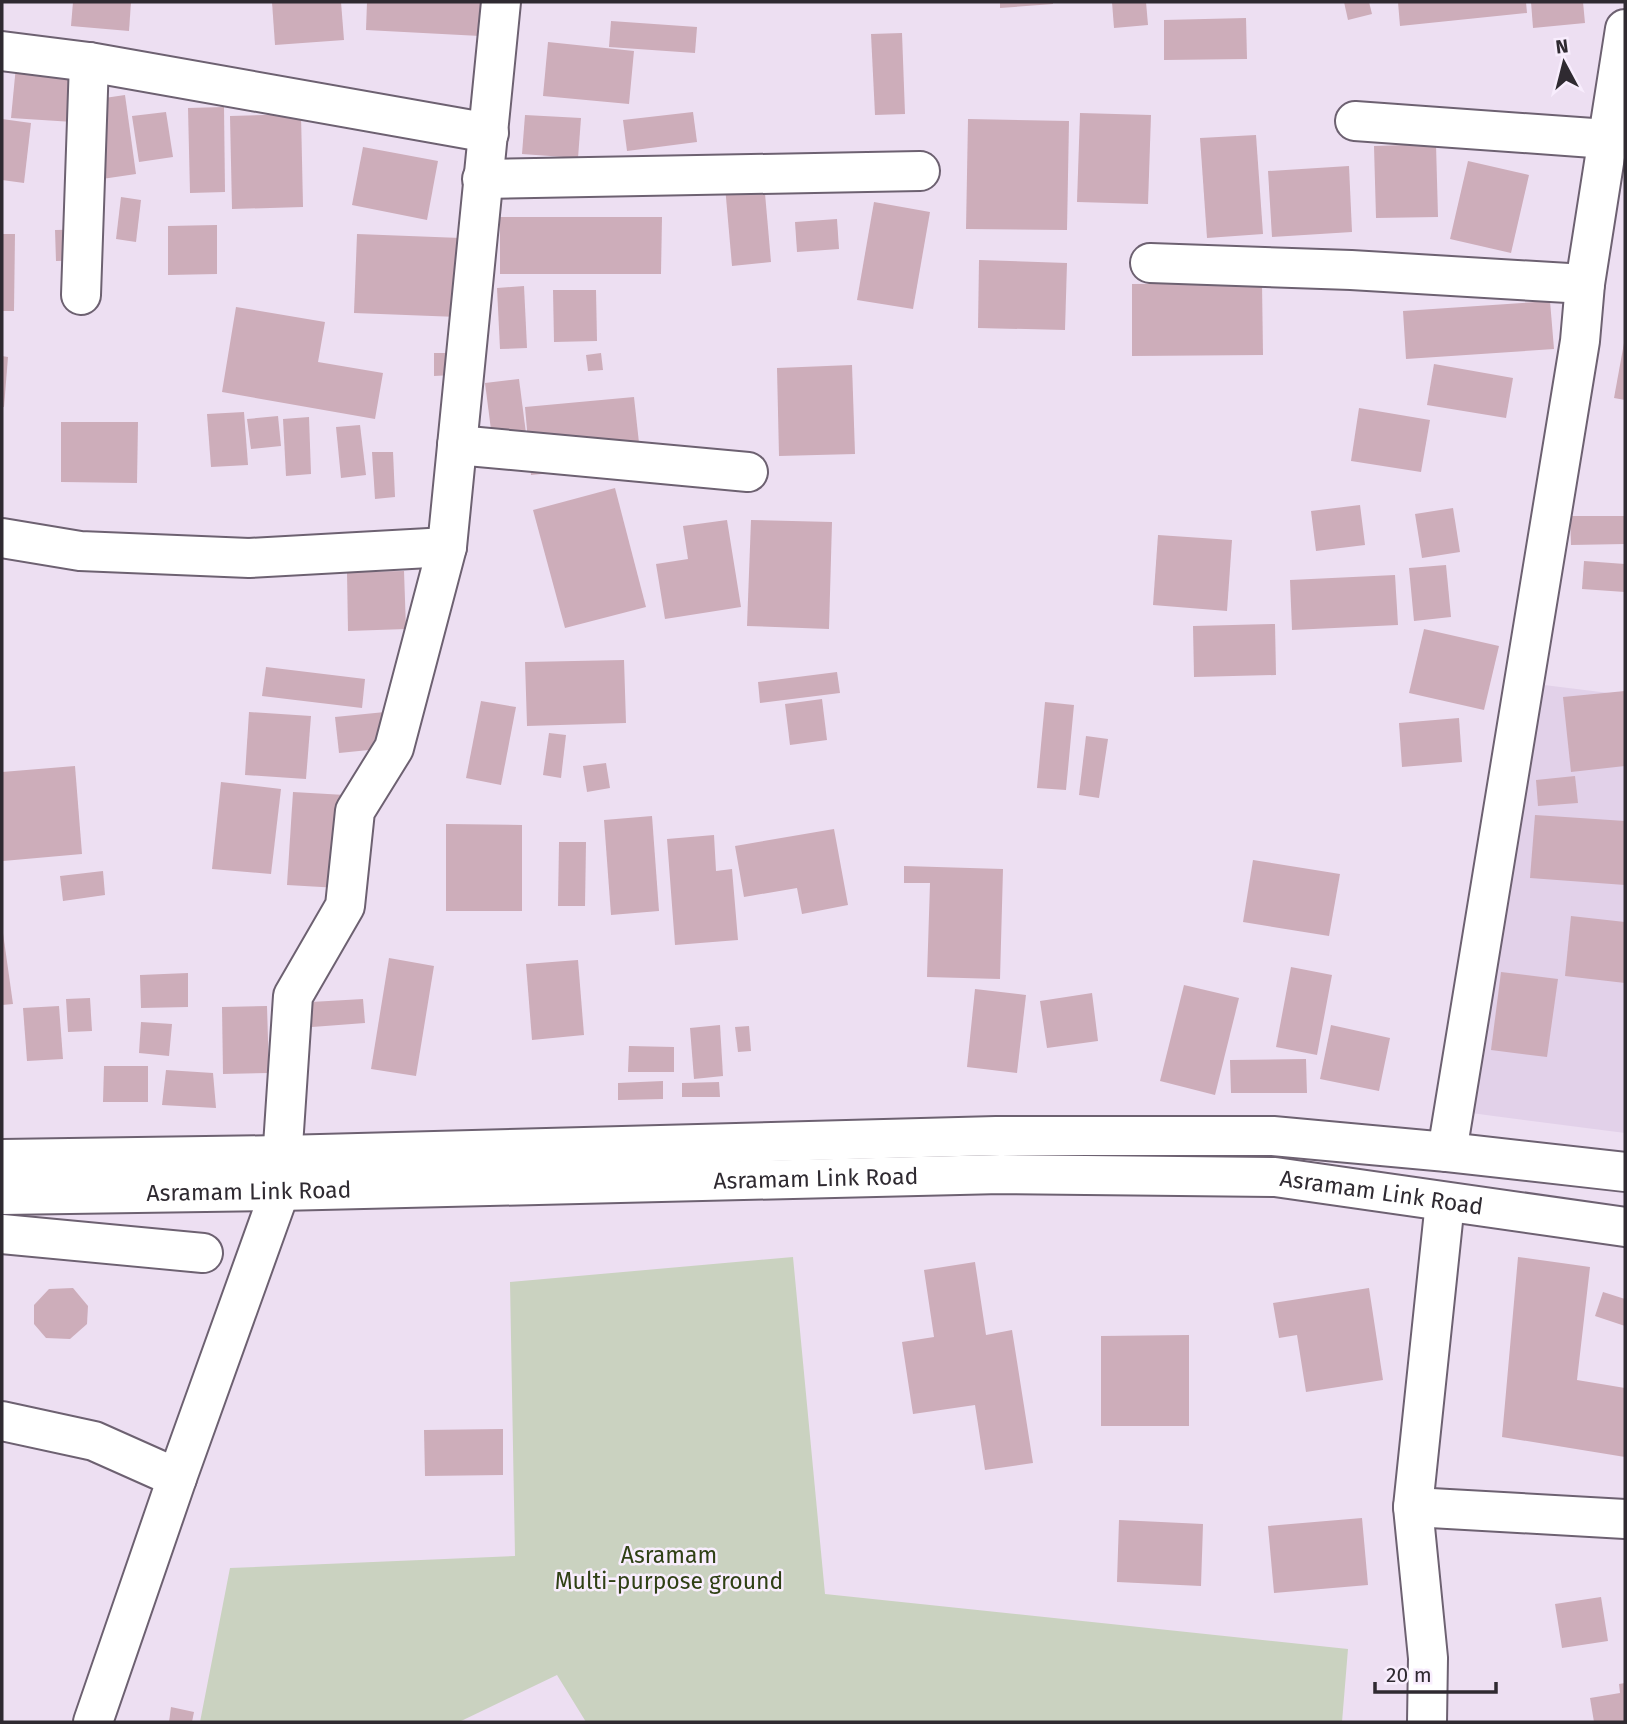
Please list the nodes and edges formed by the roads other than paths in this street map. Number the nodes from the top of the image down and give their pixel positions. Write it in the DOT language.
graph roads {
  1 [pos="501,2"];
  2 [pos="1625,29"];
  3 [pos="2,51"];
  4 [pos="89,62"];
  5 [pos="1354,121"];
  6 [pos="489,133"];
  7 [pos="1607,139"];
  8 [pos="920,172"];
  9 [pos="482,179"];
  10 [pos="1150,263"];
  11 [pos="1586,284"];
  12 [pos="81,295"];
  13 [pos="457,445"];
  14 [pos="748,472"];
  15 [pos="2,538"];
  16 [pos="447,547"];
  17 [pos="1447,1152"];
  18 [pos="2,1159"];
  19 [pos="1625,1172"];
  20 [pos="281,1173"];
  21 [pos="2,1195"];
  22 [pos="1446,1202"];
  23 [pos="1625,1227"];
  24 [pos="2,1234"];
  25 [pos="203,1254"];
  26 [pos="2,1421"];
  27 [pos="177,1478"];
  28 [pos="1413,1507"];
  29 [pos="1625,1518"];
  30 [pos="93,1722"];
  31 [pos="1427,1722"];
  1 -- 6 [label="street"];
  2 -- 7 [label="street"];
  3 -- 4 [label="street"];
  4 -- 6 [label="street"];
  4 -- 12 [label="street"];
  5 -- 7 [label="street"];
  6 -- 9 [label="street"];
  7 -- 11 [label="street"];
  8 -- 9 [label="street"];
  9 -- 13 [label="street"];
  10 -- 11 [label="street"];
  11 -- 17 [label="street"];
  13 -- 14 [label="street"];
  13 -- 16 [label="street"];
  15 -- 16 [label="street"];
  16 -- 20 [label="street"];
  17 -- 19 [label="street, Asramam Link Road"];
  17 -- 20 [label="street, Asramam Link Road"];
  18 -- 20 [label="street, Asramam Link Road"];
  20 -- 21 [label="street, Asramam Link Road"];
  20 -- 22 [label="street, Asramam Link Road"];
  20 -- 27 [label="street"];
  22 -- 23 [label="street, Asramam Link Road"];
  22 -- 28 [label="street"];
  24 -- 25 [label="street"];
  26 -- 27 [label="street"];
  27 -- 30 [label="street"];
  28 -- 29 [label="street"];
  28 -- 31 [label="street"];
}
